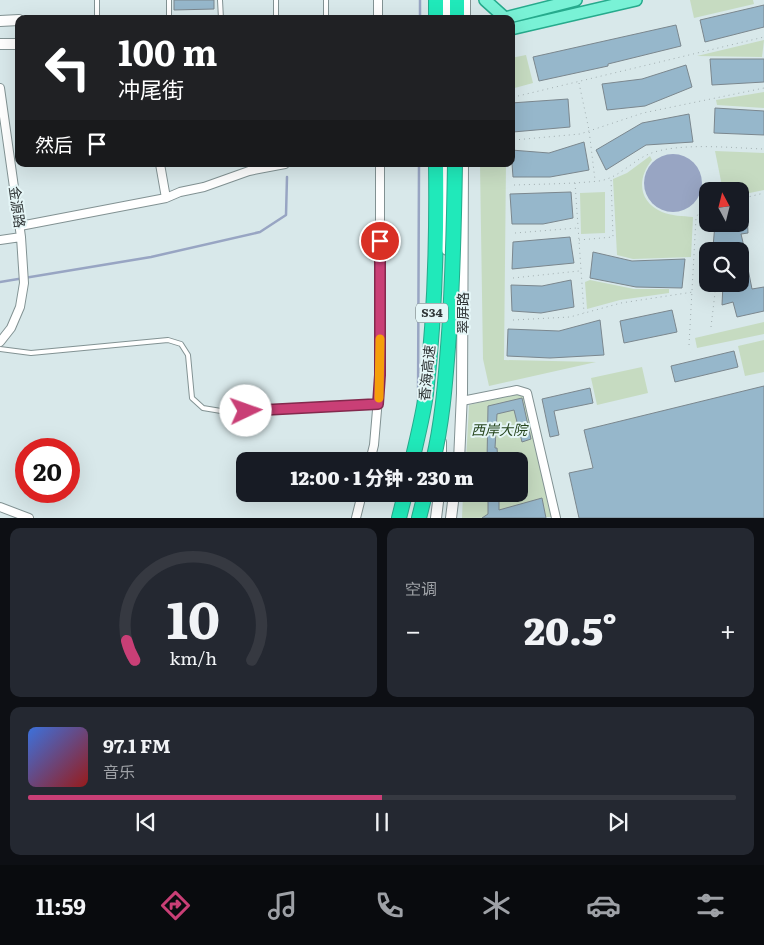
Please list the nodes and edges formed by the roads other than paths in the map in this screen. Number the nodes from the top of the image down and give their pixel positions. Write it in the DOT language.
graph roads {
  1 [pos="97,0"];
  2 [pos="169,0"];
  3 [pos="220,0"];
  4 [pos="276,0"];
  5 [pos="326,0"];
  6 [pos="378,0"];
  7 [pos="436,0"];
  8 [pos="447,0"];
  9 [pos="457,0"];
  10 [pos="465,0"];
  11 [pos="485,0"];
  12 [pos="576,0"];
  13 [pos="636,0"];
  14 [pos="97,15"];
  15 [pos="169,15"];
  16 [pos="221,15"];
  17 [pos="276,15"];
  18 [pos="326,15"];
  19 [pos="378,15"];
  20 [pos="436,15"];
  21 [pos="447,15"];
  22 [pos="457,15"];
  23 [pos="466,15"];
  24 [pos="500,15"];
  25 [pos="515,15"];
  26 [pos="0,20"];
  27 [pos="15,20"];
  28 [pos="515,28"];
  29 [pos="0,44"];
  30 [pos="15,44"];
  31 [pos="0,88"];
  32 [pos="161,167"];
  33 [pos="270,167"];
  34 [pos="380,167"];
  35 [pos="436,167"];
  36 [pos="447,167"];
  37 [pos="455,167"];
  38 [pos="464,167"];
  39 [pos="166,198"];
  40 [pos="20,226"];
  41 [pos="21,237"];
  42 [pos="0,240"];
  43 [pos="0,342"];
  44 [pos="0,349"];
  45 [pos="462,401"];
  46 [pos="378,404"];
  47 [pos="372,452"];
  48 [pos="414,452"];
  49 [pos="435,452"];
  50 [pos="441,452"];
  51 [pos="459,452"];
  52 [pos="360,502"];
  53 [pos="403,502"];
  54 [pos="423,502"];
  55 [pos="438,502"];
  56 [pos="453,502"];
  57 [pos="0,507"];
  58 [pos="29,518"];
  59 [pos="356,518"];
  60 [pos="399,518"];
  61 [pos="419,518"];
  62 [pos="436,518"];
  63 [pos="451,518"];
  64 [pos="556,518"];
  1 -- 14 [label="lane"];
  2 -- 15 [label="lane"];
  3 -- 16 [label="lane"];
  4 -- 17 [label="lane"];
  5 -- 18 [label="lane"];
  6 -- 19 [label="street"];
  7 -- 20 [label="highway"];
  8 -- 21 [label="main road"];
  9 -- 22 [label="highway"];
  10 -- 23 [label="main road"];
  11 -- 24 [label="main road"];
  12 -- 25 [label="main road"];
  13 -- 28 [label="main road"];
  26 -- 27 [label="main road"];
  29 -- 30 [label="main road"];
  31 -- 40 [label="street, 金源路"];
  32 -- 39 [label="street"];
  33 -- 39 [label="street"];
  34 -- 46 [label="street"];
  35 -- 48 [label="highway, 香海高速 / S34"];
  36 -- 50 [label="main road, 翠屏路"];
  37 -- 49 [label="highway, 香海高速 / S34, bridge"];
  38 -- 45 [label="main road, 翠屏路"];
  39 -- 40 [label="street"];
  40 -- 41 [label="street, 金源路"];
  41 -- 42 [label="street"];
  41 -- 43 [label="street, 金源路"];
  44 -- 46 [label="lane"];
  45 -- 51 [label="main road, 翠屏路"];
  45 -- 64 [label="street"];
  46 -- 47 [label="street"];
  52 -- 59 [label="street"];
  53 -- 60 [label="highway"];
  54 -- 61 [label="highway"];
  55 -- 62 [label="main road"];
  56 -- 63 [label="main road"];
  57 -- 58 [label="street"];
}
